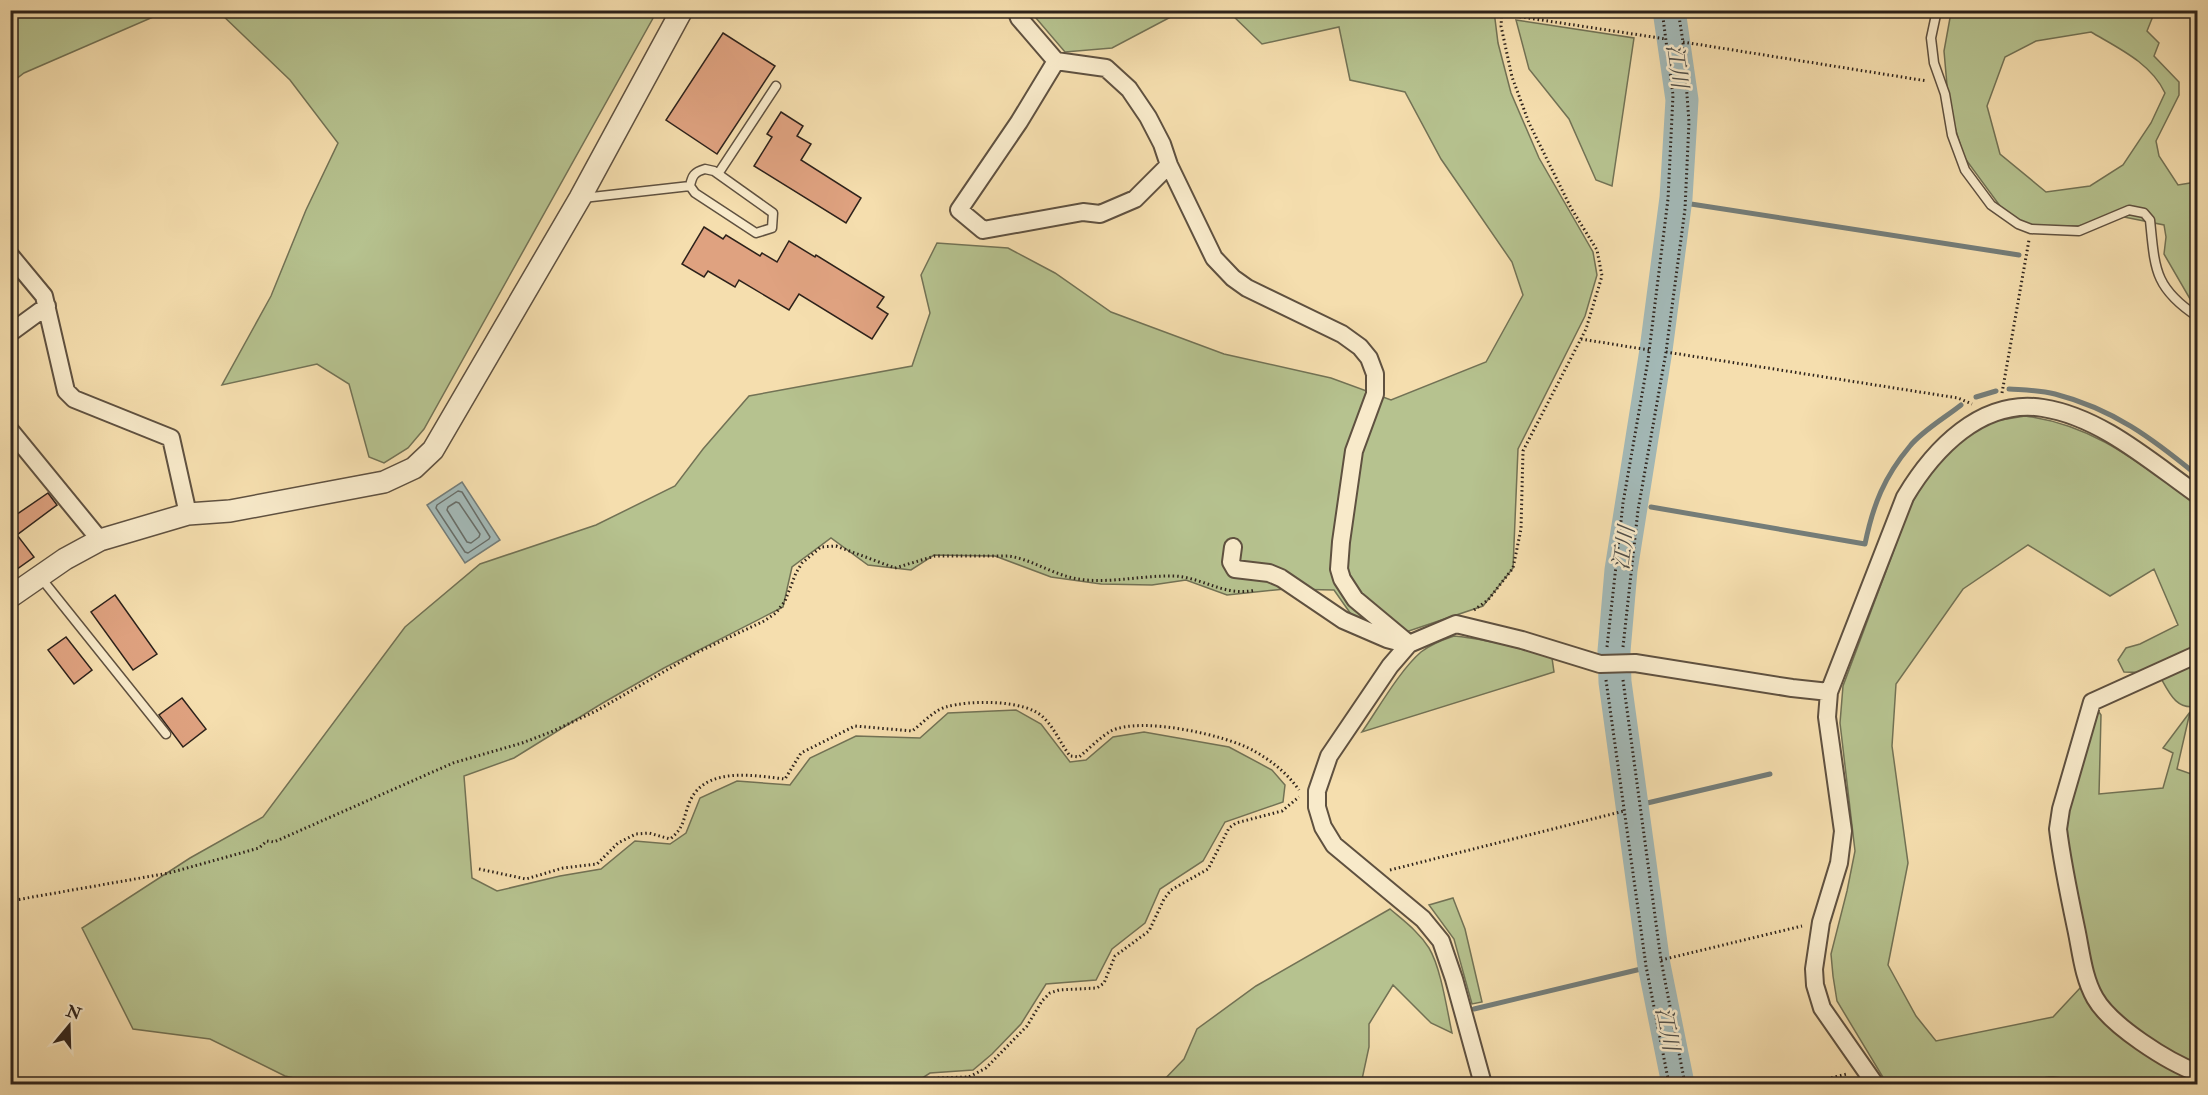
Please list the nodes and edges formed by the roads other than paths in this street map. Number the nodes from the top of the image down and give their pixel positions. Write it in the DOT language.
graph roads {
  1 [pos="682,10"];
  2 [pos="1016,10"];
  3 [pos="1937,10"];
  4 [pos="1056,61"];
  5 [pos="776,86"];
  6 [pos="1169,165"];
  7 [pos="718,174"];
  8 [pos="690,186"];
  9 [pos="580,198"];
  10 [pos="10,255"];
  11 [pos="47,306"];
  12 [pos="2198,317"];
  13 [pos="10,333"];
  14 [pos="10,430"];
  15 [pos="2198,495"];
  16 [pos="188,514"];
  17 [pos="100,540"];
  18 [pos="1233,547"];
  19 [pos="40,576"];
  20 [pos="10,597"];
  21 [pos="1409,644"];
  22 [pos="2198,654"];
  23 [pos="1829,692"];
  24 [pos="166,734"];
  25 [pos="2198,1073"];
  26 [pos="1483,1084"];
  27 [pos="1875,1084"];
  1 -- 9 [label="street"];
  2 -- 4 [label="street"];
  3 -- 12 [label="lane"];
  4 -- 6 [label="street"];
  4 -- 6 [label="street"];
  5 -- 7 [label="lane"];
  6 -- 21 [label="street"];
  7 -- 8 [label="lane"];
  7 -- 8 [label="lane"];
  8 -- 9 [label="lane"];
  9 -- 16 [label="street"];
  10 -- 11 [label="street"];
  11 -- 13 [label="street"];
  11 -- 16 [label="street"];
  14 -- 17 [label="street"];
  15 -- 23 [label="street"];
  16 -- 17 [label="street"];
  17 -- 19 [label="street"];
  18 -- 21 [label="street"];
  19 -- 20 [label="street"];
  19 -- 24 [label="lane"];
  21 -- 23 [label="street"];
  21 -- 26 [label="street"];
  22 -- 25 [label="street"];
  23 -- 27 [label="street"];
}
